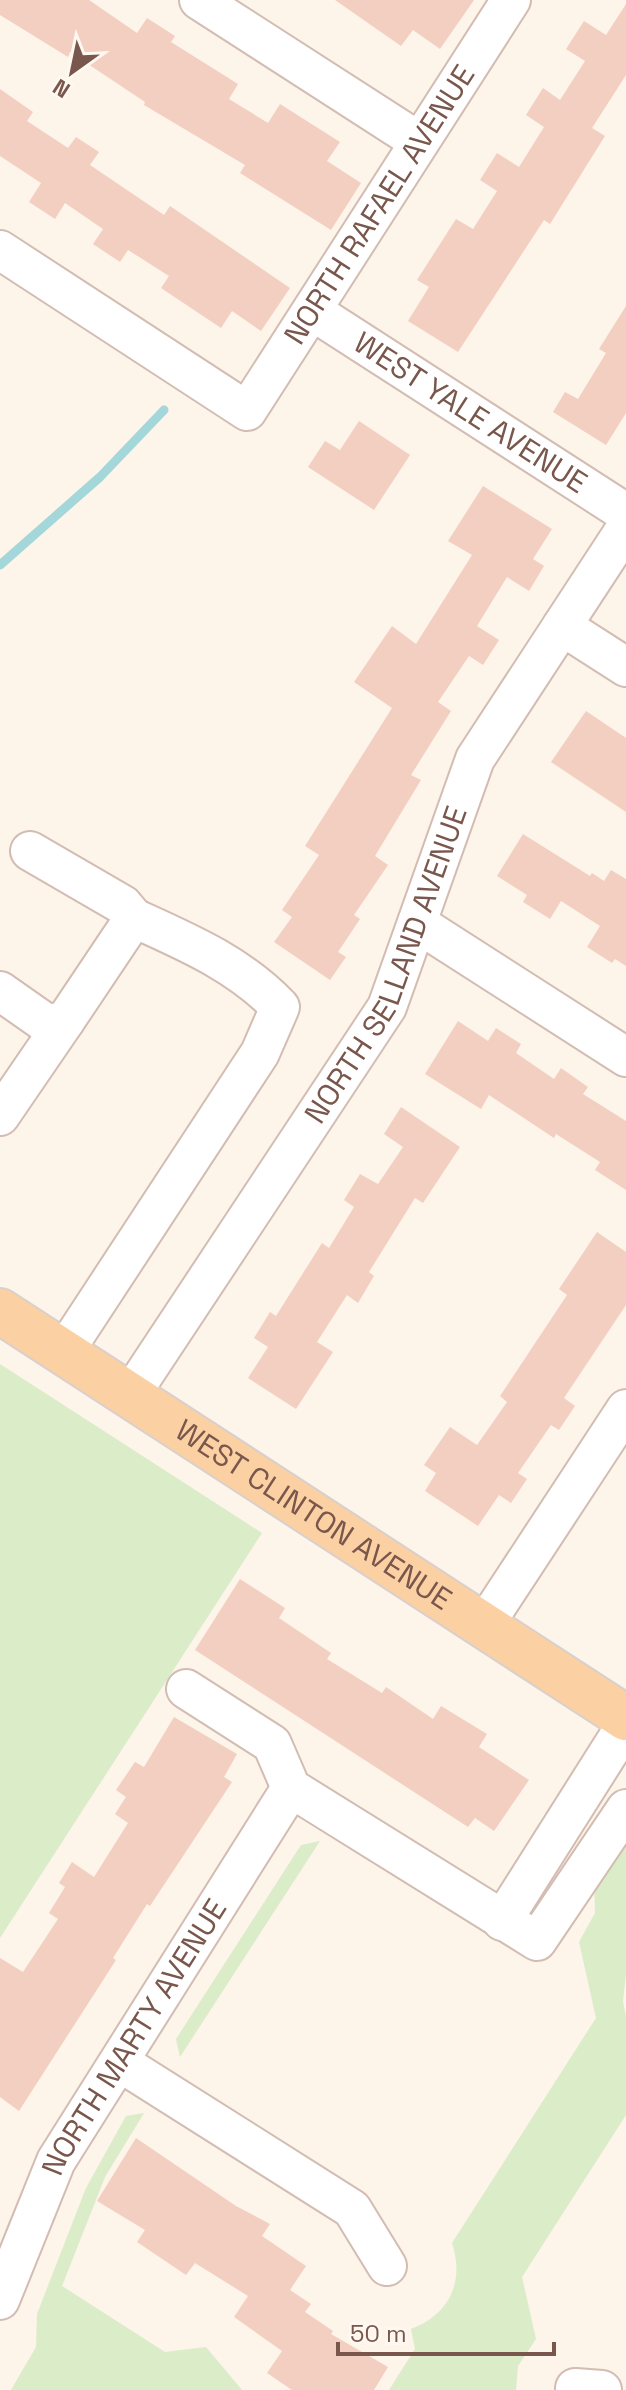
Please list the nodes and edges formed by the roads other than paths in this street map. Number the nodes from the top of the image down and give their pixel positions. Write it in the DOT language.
graph roads {
  1 [pos="199,0"];
  2 [pos="511,0"];
  3 [pos="418,141"];
  4 [pos="0,250"];
  5 [pos="314,312"];
  6 [pos="626,513"];
  7 [pos="626,528"];
  8 [pos="562,626"];
  9 [pos="626,667"];
  10 [pos="30,851"];
  11 [pos="134,918"];
  12 [pos="417,923"];
  13 [pos="0,991"];
  14 [pos="65,1021"];
  15 [pos="626,1057"];
  16 [pos="0,1116"];
  17 [pos="0,1311"];
  18 [pos="64,1352"];
  19 [pos="131,1394"];
  20 [pos="626,1409"];
  21 [pos="485,1624"];
  22 [pos="186,1689"];
  23 [pos="626,1718"];
  24 [pos="626,1725"];
  25 [pos="291,1788"];
  26 [pos="626,1809"];
  27 [pos="502,1921"];
  28 [pos="121,2063"];
  29 [pos="387,2266"];
  30 [pos="1,2296"];
  1 -- 3 [label="street"];
  2 -- 3 [label="street, NORTH RAFAEL AVENUE"];
  3 -- 5 [label="street, NORTH RAFAEL AVENUE"];
  4 -- 5 [label="street, NORTH RAFAEL AVENUE"];
  5 -- 6 [label="street, WEST YALE AVENUE"];
  7 -- 8 [label="street, NORTH SELLAND AVENUE"];
  8 -- 9 [label="street"];
  8 -- 12 [label="street, NORTH SELLAND AVENUE"];
  10 -- 11 [label="street"];
  11 -- 14 [label="street"];
  11 -- 18 [label="street"];
  12 -- 15 [label="street"];
  12 -- 19 [label="street, NORTH SELLAND AVENUE"];
  13 -- 14 [label="street"];
  14 -- 16 [label="street"];
  17 -- 18 [label="main road, WEST CLINTON AVENUE"];
  18 -- 19 [label="main road, WEST CLINTON AVENUE"];
  19 -- 21 [label="main road, WEST CLINTON AVENUE"];
  20 -- 21 [label="street"];
  21 -- 23 [label="main road, WEST CLINTON AVENUE"];
  22 -- 25 [label="street"];
  24 -- 27 [label="street"];
  25 -- 27 [label="street"];
  25 -- 28 [label="street, NORTH MARTY AVENUE"];
  26 -- 27 [label="street"];
  28 -- 29 [label="street"];
  28 -- 30 [label="street, NORTH MARTY AVENUE"];
}
